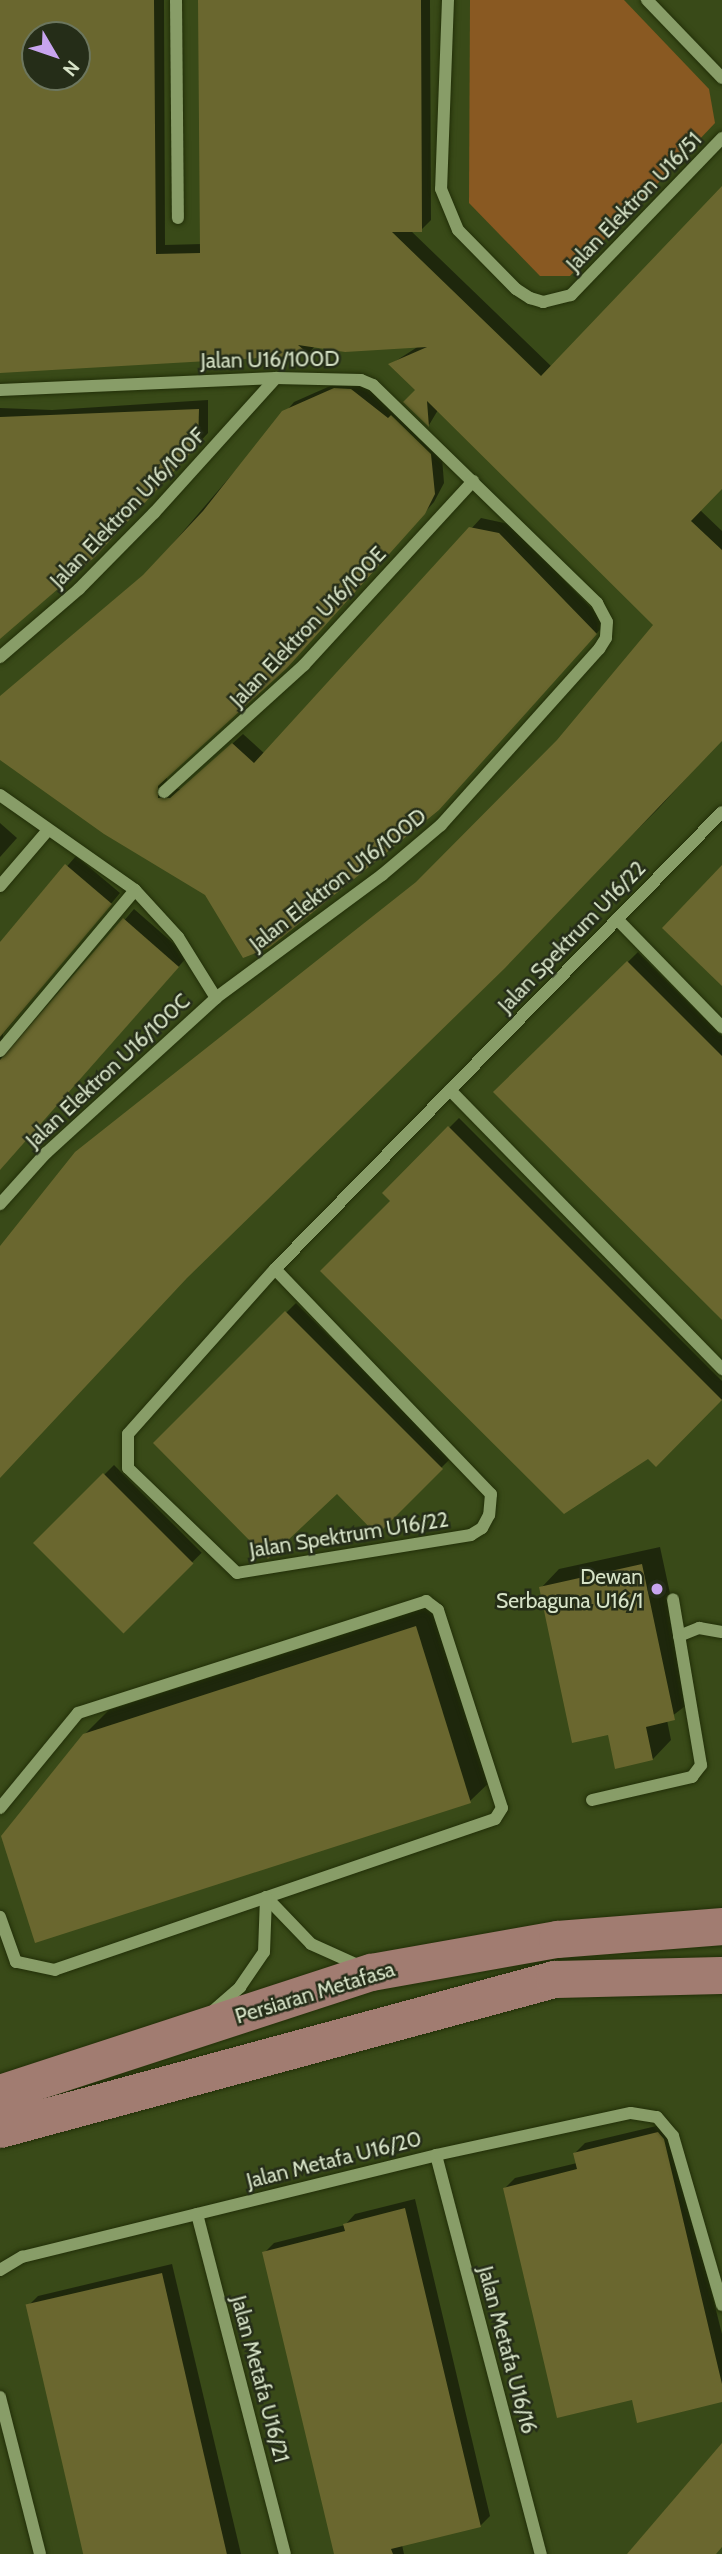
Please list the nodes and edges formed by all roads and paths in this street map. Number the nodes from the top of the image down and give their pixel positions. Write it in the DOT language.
graph roads {
  1 [pos="176,0"];
  2 [pos="448,0"];
  3 [pos="647,0"];
  4 [pos="722,78"];
  5 [pos="722,138"];
  6 [pos="178,218"];
  7 [pos="276,378"];
  8 [pos="0,390"];
  9 [pos="472,481"];
  10 [pos="607,622"];
  11 [pos="0,657"];
  12 [pos="164,792"];
  13 [pos="0,795"];
  14 [pos="722,812"];
  15 [pos="48,830"];
  16 [pos="0,886"];
  17 [pos="135,890"];
  18 [pos="617,919"];
  19 [pos="216,998"];
  20 [pos="722,1027"];
  21 [pos="0,1051"];
  22 [pos="450,1090"];
  23 [pos="0,1204"];
  24 [pos="275,1269"];
  25 [pos="722,1368"];
  26 [pos="673,1599"];
  27 [pos="722,1632"];
  28 [pos="679,1636"];
  29 [pos="592,1800"];
  30 [pos="0,1808"];
  31 [pos="266,1897"];
  32 [pos="0,1917"];
  33 [pos="722,1926"];
  34 [pos="371,1972"];
  35 [pos="722,1975"];
  36 [pos="187,2032"];
  37 [pos="0,2093"];
  38 [pos="0,2129"];
  39 [pos="436,2155"];
  40 [pos="197,2214"];
  41 [pos="0,2270"];
  42 [pos="722,2305"];
  43 [pos="0,2397"];
  44 [pos="40,2554"];
  45 [pos="285,2554"];
  46 [pos="541,2554"];
  1 -- 6 [label="street"];
  2 -- 5 [label="street, Jalan Elektron U16/51"];
  3 -- 4 [label="street"];
  7 -- 8 [label="street, Jalan U16/100D"];
  7 -- 9 [label="street, Jalan U16/100D"];
  7 -- 11 [label="street, Jalan Elektron U16/100F"];
  9 -- 10 [label="street, Jalan U16/100D"];
  9 -- 12 [label="street, Jalan Elektron U16/100E"];
  10 -- 19 [label="street, Jalan Elektron U16/100D"];
  13 -- 15 [label="street"];
  14 -- 18 [label="street, Jalan Spektrum U16/22"];
  15 -- 16 [label="street"];
  15 -- 17 [label="street"];
  17 -- 19 [label="street"];
  17 -- 21 [label="street"];
  18 -- 20 [label="street"];
  18 -- 22 [label="street, Jalan Spektrum U16/22"];
  19 -- 23 [label="street, Jalan Elektron U16/100C"];
  22 -- 24 [label="street, Jalan Spektrum U16/22"];
  22 -- 25 [label="street"];
  24 -- 24 [label="street, Jalan Spektrum U16/22"];
  26 -- 28 [label="street"];
  27 -- 28 [label="street"];
  28 -- 29 [label="street"];
  30 -- 31 [label="street"];
  31 -- 32 [label="street"];
  31 -- 34 [label="street"];
  31 -- 36 [label="street"];
  33 -- 34 [label="main road, Persiaran Metafasa"];
  34 -- 36 [label="main road, Persiaran Metafasa"];
  35 -- 38 [label="main road"];
  36 -- 37 [label="main road, Persiaran Metafasa"];
  39 -- 40 [label="street, Jalan Metafa U16/20"];
  39 -- 42 [label="street, Jalan Metafa U16/20"];
  39 -- 46 [label="street, Jalan Metafa U16/16"];
  40 -- 41 [label="street, Jalan Metafa U16/20"];
  40 -- 45 [label="street, Jalan Metafa U16/21"];
  43 -- 44 [label="street"];
}
